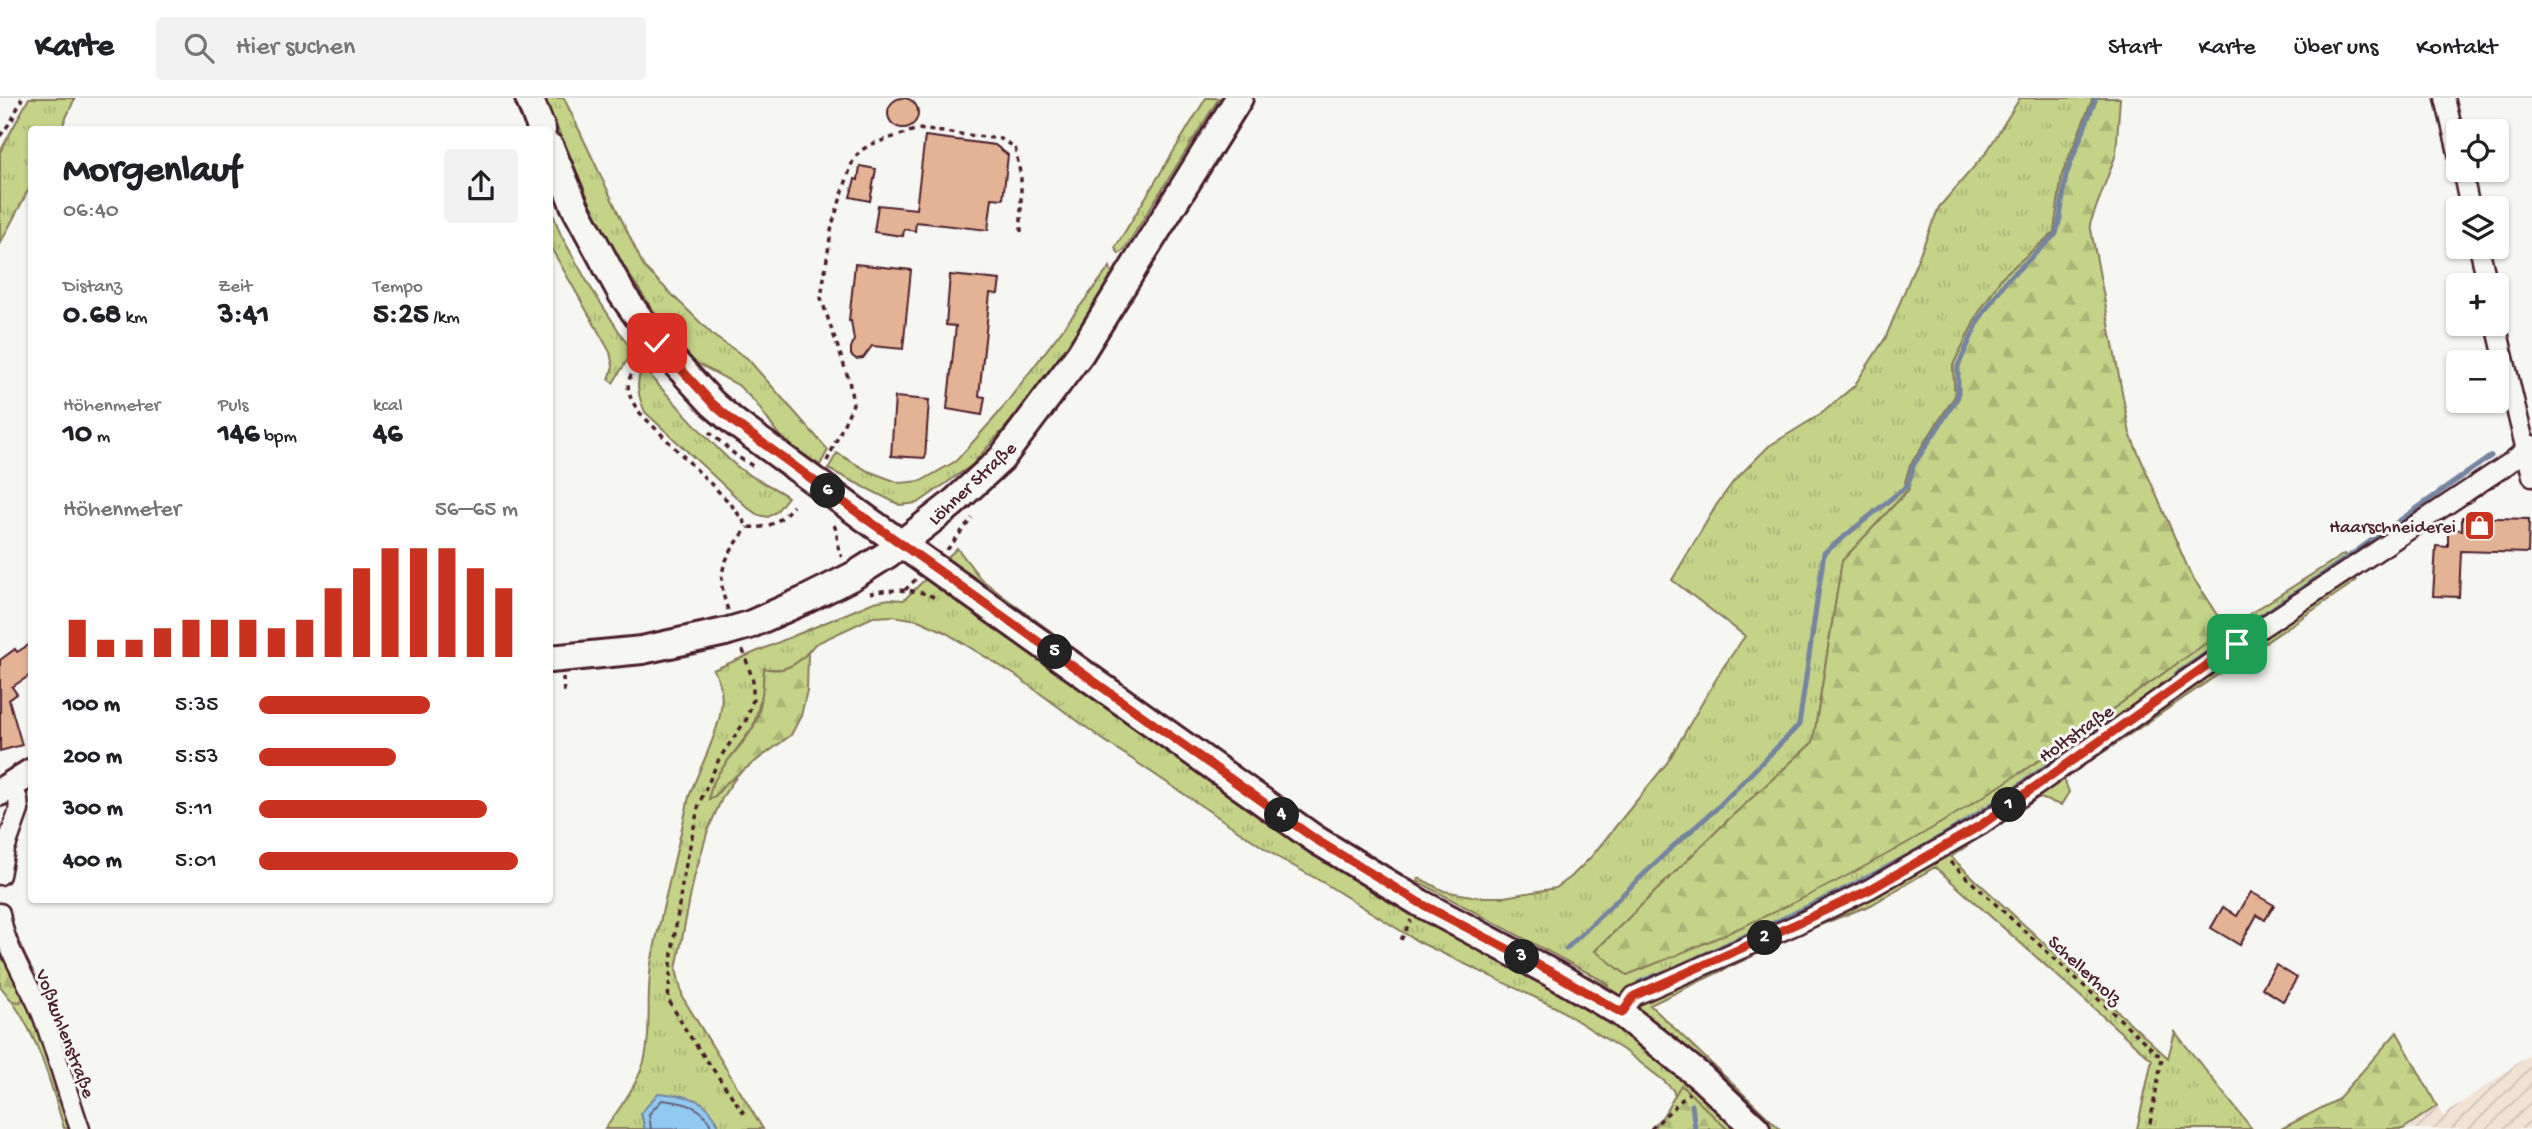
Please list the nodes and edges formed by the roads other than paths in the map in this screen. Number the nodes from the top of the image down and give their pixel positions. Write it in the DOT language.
graph roads {
  1 [pos="529,98"];
  2 [pos="1239,98"];
  3 [pos="2445,98"];
  4 [pos="2450,119"];
  5 [pos="540,126"];
  6 [pos="553,155"];
  7 [pos="2499,336"];
  8 [pos="2529,448"];
  9 [pos="2532,476"];
  10 [pos="902,544"];
  11 [pos="553,659"];
  12 [pos="14,783"];
  13 [pos="0,875"];
  14 [pos="0,913"];
  15 [pos="1622,1013"];
  16 [pos="80,1129"];
  17 [pos="1756,1129"];
  1 -- 5 [label="street"];
  2 -- 10 [label="street, Löhner Straße"];
  3 -- 4 [label="street"];
  6 -- 10 [label="street"];
  7 -- 8 [label="street"];
  8 -- 9 [label="street"];
  8 -- 15 [label="street, Holtstraße"];
  10 -- 11 [label="street, Löhner Straße"];
  10 -- 15 [label="street"];
  12 -- 13 [label="street"];
  14 -- 16 [label="street, Voßkuhlenstraße"];
  15 -- 17 [label="street"];
}
